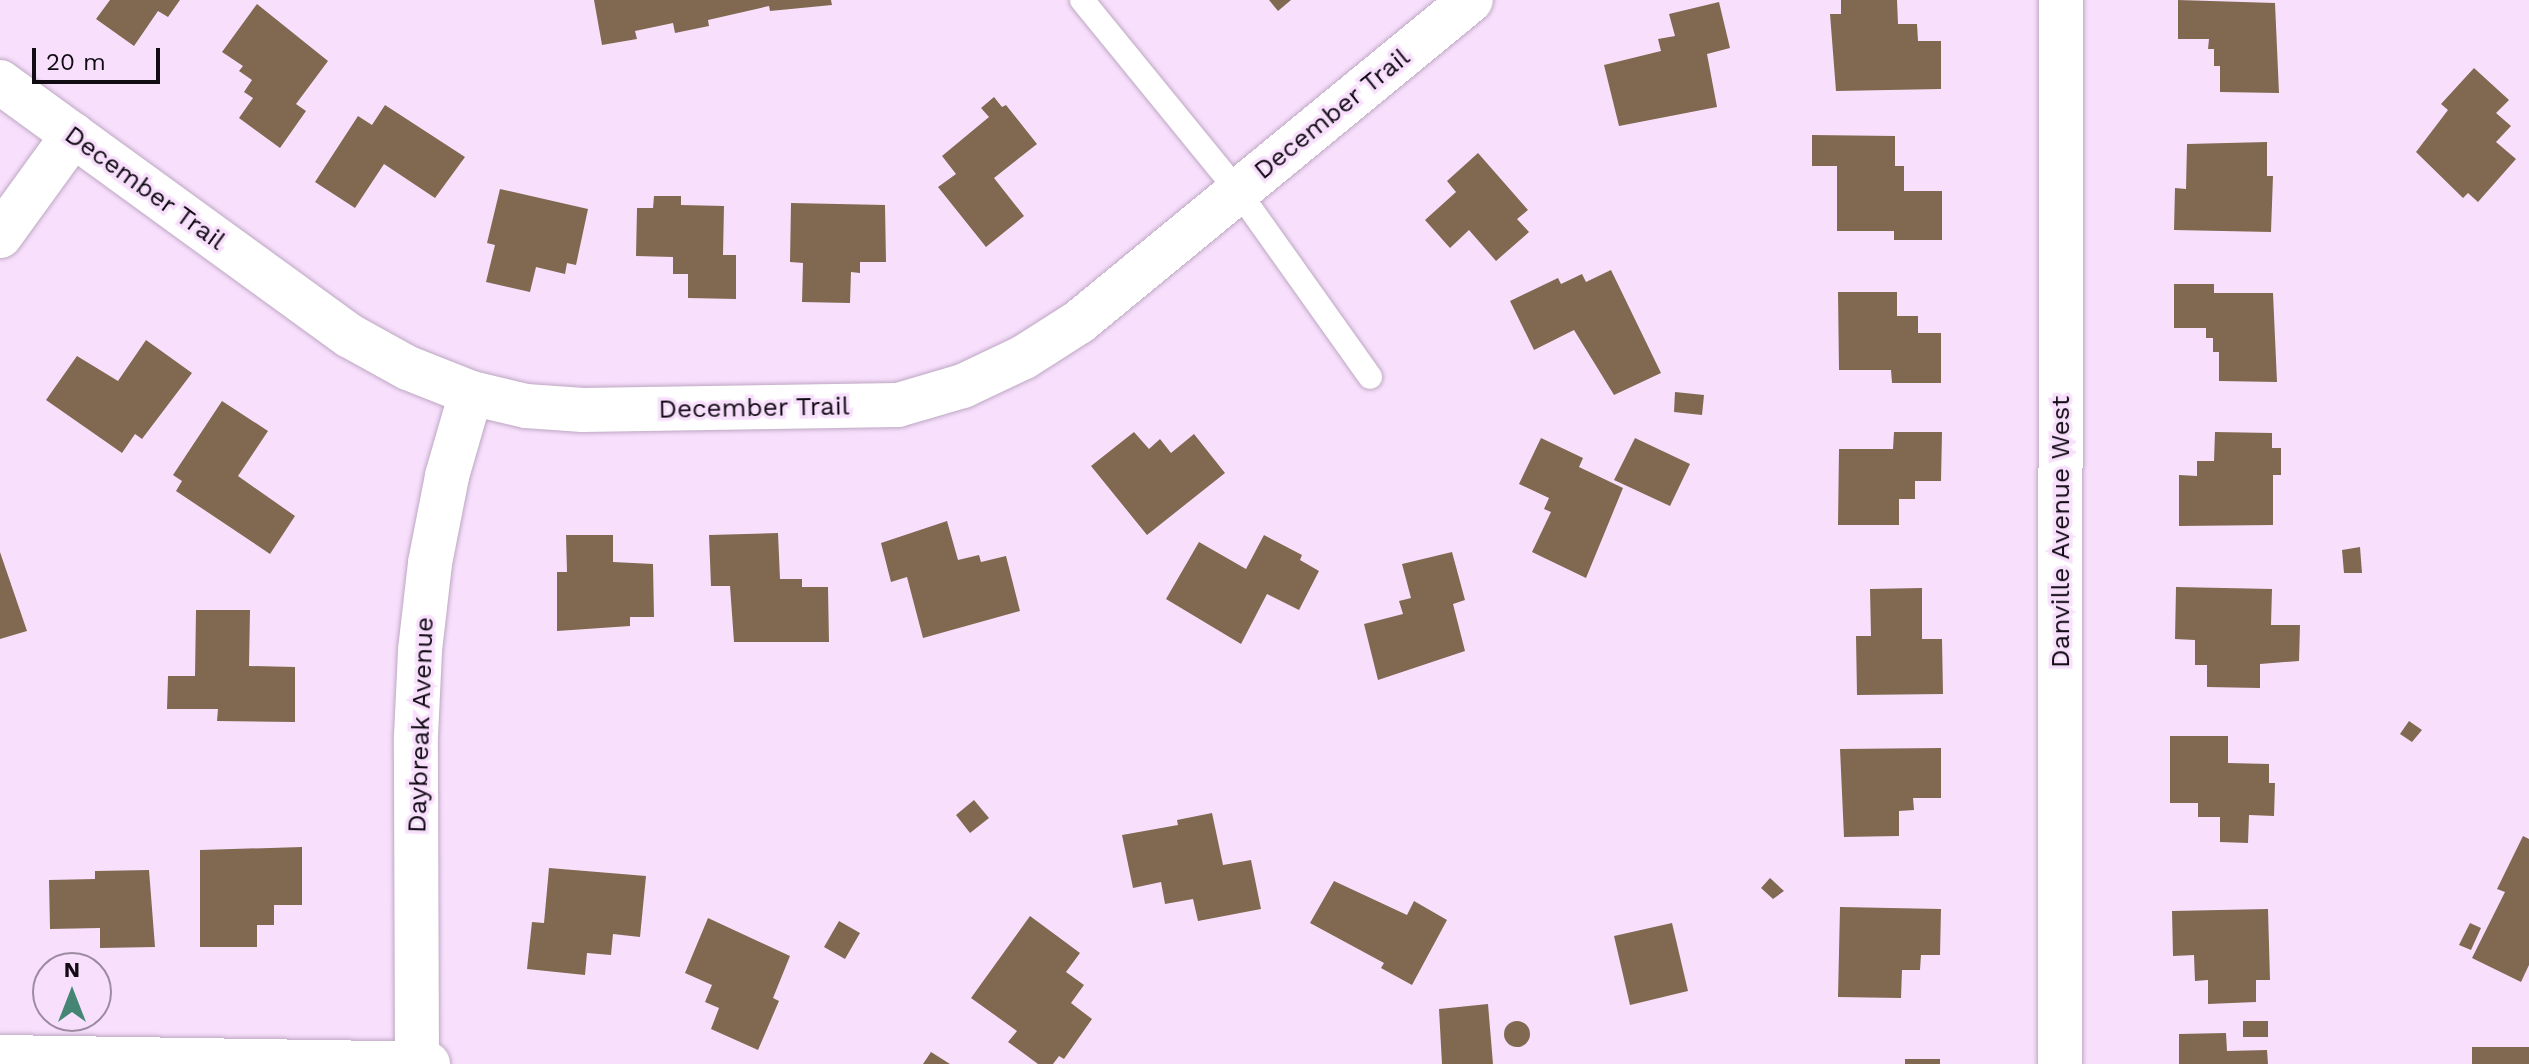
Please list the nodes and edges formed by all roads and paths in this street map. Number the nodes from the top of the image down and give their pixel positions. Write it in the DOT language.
graph roads {
  1 [pos="1082,0"];
  2 [pos="1471,0"];
  3 [pos="2061,0"];
  4 [pos="0,82"];
  5 [pos="73,135"];
  6 [pos="1238,191"];
  7 [pos="0,236"];
  8 [pos="1370,377"];
  9 [pos="471,393"];
  10 [pos="0,1057"];
  11 [pos="423,1063"];
  12 [pos="2060,1064"];
  1 -- 6 [label="lane"];
  2 -- 6 [label="street, December Trail"];
  3 -- 12 [label="street, Danville Avenue West"];
  4 -- 5 [label="street, December Trail"];
  5 -- 7 [label="street"];
  5 -- 9 [label="street, December Trail"];
  6 -- 8 [label="lane"];
  6 -- 9 [label="street, December Trail"];
  9 -- 11 [label="street, Daybreak Avenue"];
  10 -- 11 [label="street"];
}
